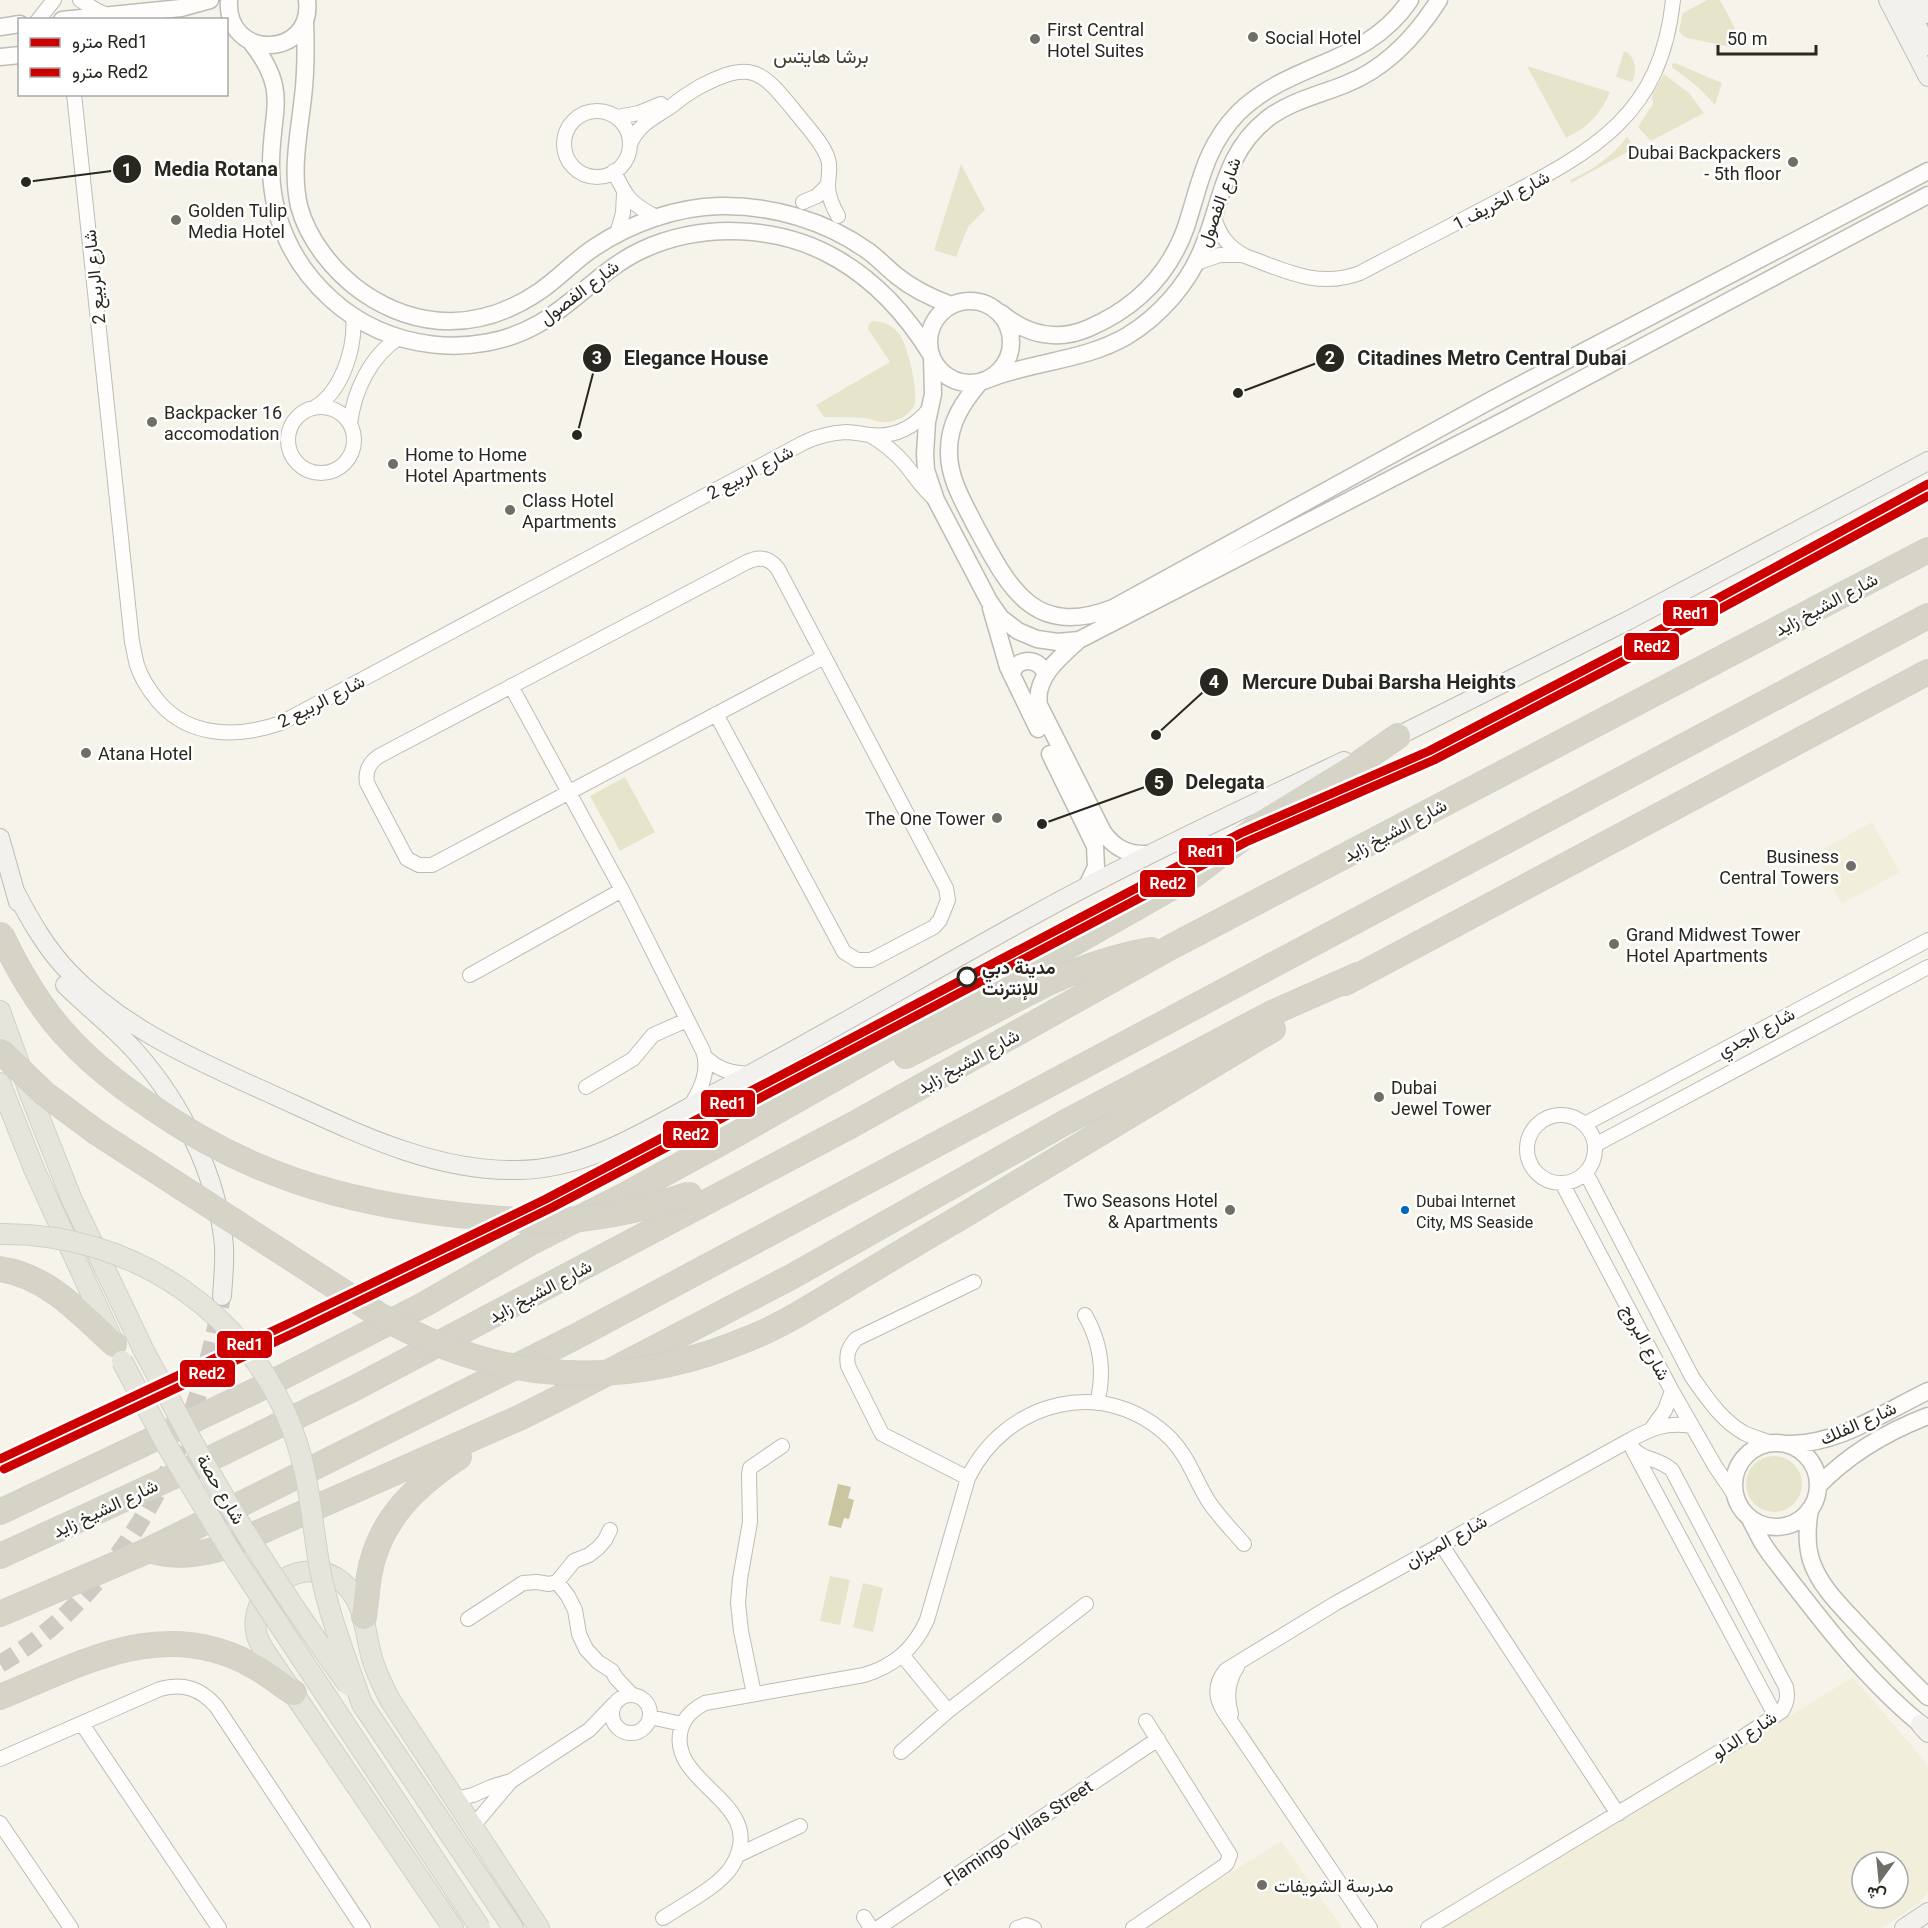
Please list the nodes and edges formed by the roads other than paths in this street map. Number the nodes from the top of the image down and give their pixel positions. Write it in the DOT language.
graph roads {
  1 [pos="54,0"];
  2 [pos="80,0"];
  3 [pos="210,0"];
  4 [pos="229,0"];
  5 [pos="307,0"];
  6 [pos="1439,0"];
  7 [pos="1673,0"];
  8 [pos="1904,0"];
  9 [pos="1408,2"];
  10 [pos="1928,14"];
  11 [pos="107,15"];
  12 [pos="40,18"];
  13 [pos="80,18"];
  14 [pos="305,21"];
  15 [pos="228,35"];
  16 [pos="248,40"];
  17 [pos="1928,46"];
  18 [pos="18,55"];
  19 [pos="0,57"];
  20 [pos="1928,77"];
  21 [pos="74,96"];
  22 [pos="680,98"];
  23 [pos="617,117"];
  24 [pos="630,144"];
  25 [pos="615,171"];
  26 [pos="1922,174"];
  27 [pos="828,185"];
  28 [pos="624,193"];
  29 [pos="1926,196"];
  30 [pos="803,202"];
  31 [pos="838,216"];
  32 [pos="1214,217"];
  33 [pos="658,218"];
  34 [pos="617,234"];
  35 [pos="1245,256"];
  36 [pos="1196,262"];
  37 [pos="951,304"];
  38 [pos="1001,313"];
  39 [pos="353,316"];
  40 [pos="400,338"];
  41 [pos="931,355"];
  42 [pos="984,380"];
  43 [pos="931,406"];
  44 [pos="314,408"];
  45 [pos="350,424"];
  46 [pos="870,435"];
  47 [pos="1926,463"];
  48 [pos="936,500"];
  49 [pos="1928,539"];
  50 [pos="1928,550"];
  51 [pos="1906,561"];
  52 [pos="988,601"];
  53 [pos="1928,616"];
  54 [pos="1079,640"];
  55 [pos="824,657"];
  56 [pos="1928,672"];
  57 [pos="1011,674"];
  58 [pos="1046,675"];
  59 [pos="511,686"];
  60 [pos="716,714"];
  61 [pos="1398,736"];
  62 [pos="568,793"];
  63 [pos="0,838"];
  64 [pos="1149,854"];
  65 [pos="1087,886"];
  66 [pos="622,890"];
  67 [pos="15,891"];
  68 [pos="0,933"];
  69 [pos="1928,940"];
  70 [pos="1171,947"];
  71 [pos="1928,967"];
  72 [pos="470,975"];
  73 [pos="1358,975"];
  74 [pos="0,1011"];
  75 [pos="687,1020"];
  76 [pos="0,1052"];
  77 [pos="704,1055"];
  78 [pos="951,1070"];
  79 [pos="753,1073"];
  80 [pos="0,1083"];
  81 [pos="586,1087"];
  82 [pos="690,1106"];
  83 [pos="1585,1124"];
  84 [pos="733,1136"];
  85 [pos="1595,1145"];
  86 [pos="1586,1173"];
  87 [pos="1562,1183"];
  88 [pos="0,1234"];
  89 [pos="0,1269"];
  90 [pos="974,1282"];
  91 [pos="222,1296"];
  92 [pos="1085,1315"];
  93 [pos="118,1353"];
  94 [pos="1672,1391"];
  95 [pos="1928,1391"];
  96 [pos="1097,1403"];
  97 [pos="1928,1416"];
  98 [pos="521,1417"];
  99 [pos="1692,1426"];
  100 [pos="1652,1428"];
  101 [pos="1778,1443"];
  102 [pos="1631,1445"];
  103 [pos="782,1446"];
  104 [pos="97,1466"];
  105 [pos="968,1479"];
  106 [pos="1818,1486"];
  107 [pos="1736,1497"];
  108 [pos="0,1501"];
  109 [pos="1810,1509"];
  110 [pos="0,1512"];
  111 [pos="1749,1517"];
  112 [pos="610,1530"];
  113 [pos="1244,1544"];
  114 [pos="1442,1544"];
  115 [pos="149,1550"];
  116 [pos="0,1556"];
  117 [pos="557,1582"];
  118 [pos="1086,1604"];
  119 [pos="0,1614"];
  120 [pos="364,1617"];
  121 [pos="468,1619"];
  122 [pos="903,1656"];
  123 [pos="616,1678"];
  124 [pos="294,1693"];
  125 [pos="754,1694"];
  126 [pos="632,1695"];
  127 [pos="0,1697"];
  128 [pos="1928,1697"];
  129 [pos="616,1702"];
  130 [pos="362,1704"];
  131 [pos="948,1711"];
  132 [pos="1775,1716"];
  133 [pos="650,1717"];
  134 [pos="1146,1721"];
  135 [pos="82,1724"];
  136 [pos="682,1724"];
  137 [pos="1925,1729"];
  138 [pos="589,1730"];
  139 [pos="620,1731"];
  140 [pos="1158,1739"];
  141 [pos="901,1752"];
  142 [pos="0,1759"];
  143 [pos="511,1781"];
  144 [pos="454,1799"];
  145 [pos="1618,1814"];
  146 [pos="0,1823"];
  147 [pos="473,1826"];
  148 [pos="800,1826"];
  149 [pos="738,1855"];
  150 [pos="1928,1912"];
  151 [pos="663,1918"];
  152 [pos="71,1928"];
  153 [pos="219,1928"];
  154 [pos="363,1928"];
  155 [pos="453,1928"];
  156 [pos="480,1928"];
  157 [pos="513,1928"];
  158 [pos="539,1928"];
  159 [pos="878,1928"];
  160 [pos="1017,1928"];
  161 [pos="1034,1928"];
  162 [pos="1133,1928"];
  163 [pos="1370,1928"];
  164 [pos="1428,1928"];
  165 [pos="1904,1928"];
  1 -- 12 [label="street"];
  2 -- 11 [label="street"];
  3 -- 11 [label="street"];
  4 -- 16 [label="street, شارع الفصول"];
  5 -- 14 [label="street, شارع الفصول"];
  6 -- 32 [label="street, شارع الفصول"];
  7 -- 35 [label="street, شارع الخريف 1"];
  8 -- 10 [label="main road"];
  8 -- 17 [label="main road"];
  8 -- 20 [label="main road"];
  9 -- 38 [label="street, شارع الفصول"];
  11 -- 13 [label="street"];
  14 -- 16 [label="street"];
  14 -- 34 [label="street, شارع الفصول"];
  15 -- 16 [label="street"];
  16 -- 39 [label="street, شارع الفصول"];
  18 -- 19 [label="street"];
  21 -- 46 [label="street, شارع الربيع 2"];
  22 -- 23 [label="street"];
  22 -- 24 [label="street"];
  22 -- 27 [label="street"];
  23 -- 24 [label="street"];
  23 -- 25 [label="street"];
  24 -- 25 [label="street"];
  25 -- 28 [label="street"];
  26 -- 29 [label="street"];
  26 -- 42 [label="street"];
  27 -- 30 [label="street"];
  27 -- 31 [label="street"];
  28 -- 33 [label="street"];
  28 -- 34 [label="street"];
  29 -- 54 [label="street"];
  32 -- 35 [label="street, شارع الخريف 1"];
  32 -- 36 [label="street, شارع الفصول"];
  33 -- 34 [label="street, شارع الفصول"];
  33 -- 37 [label="street, شارع الفصول"];
  35 -- 36 [label="street, شارع الخريف 1"];
  36 -- 42 [label="street, شارع الفصول"];
  37 -- 38 [label="street"];
  37 -- 41 [label="street"];
  38 -- 42 [label="street"];
  39 -- 40 [label="street, شارع الفصول"];
  39 -- 44 [label="street"];
  40 -- 41 [label="street, شارع الفصول"];
  40 -- 45 [label="street"];
  41 -- 42 [label="street"];
  41 -- 43 [label="street"];
  43 -- 46 [label="street, شارع الربيع 2"];
  43 -- 48 [label="street"];
  44 -- 45 [label="street"];
  44 -- 45 [label="street"];
  46 -- 48 [label="street"];
  47 -- 61 [label="main road"];
  48 -- 52 [label="street"];
  49 -- 51 [label="highway"];
  50 -- 51 [label="highway, شارع الشيخ زايد"];
  51 -- 70 [label="highway, شارع الشيخ زايد"];
  52 -- 54 [label="street"];
  52 -- 57 [label="street"];
  53 -- 115 [label="highway"];
  54 -- 58 [label="street"];
  55 -- 59 [label="street"];
  55 -- 60 [label="street"];
  55 -- 60 [label="street"];
  56 -- 73 [label="highway"];
  57 -- 58 [label="street"];
  57 -- 65 [label="street"];
  58 -- 64 [label="street"];
  59 -- 62 [label="street"];
  59 -- 62 [label="street"];
  60 -- 62 [label="street"];
  61 -- 64 [label="main road"];
  61 -- 84 [label="highway"];
  62 -- 66 [label="street"];
  63 -- 67 [label="main road"];
  64 -- 65 [label="main road"];
  65 -- 79 [label="main road"];
  66 -- 72 [label="street"];
  66 -- 75 [label="street"];
  67 -- 82 [label="main road"];
  67 -- 91 [label="main road"];
  68 -- 78 [label="highway, bridge"];
  69 -- 83 [label="street, شارع الجدي"];
  70 -- 78 [label="highway, شارع الشيخ زايد"];
  70 -- 84 [label="highway"];
  71 -- 85 [label="street, شارع الجدي"];
  73 -- 76 [label="highway, bridge"];
  73 -- 98 [label="highway"];
  74 -- 130 [label="main road, شارع حصة, bridge"];
  75 -- 77 [label="street"];
  75 -- 81 [label="street"];
  77 -- 79 [label="street"];
  77 -- 82 [label="street"];
  78 -- 116 [label="highway, شارع الشيخ زايد"];
  79 -- 82 [label="main road"];
  80 -- 93 [label="main road, شارع حصة"];
  83 -- 85 [label="street"];
  83 -- 87 [label="street"];
  84 -- 104 [label="highway"];
  85 -- 86 [label="street"];
  86 -- 87 [label="street"];
  86 -- 101 [label="street, شارع البروج"];
  87 -- 94 [label="street, شارع البروج"];
  88 -- 130 [label="main road, bridge"];
  89 -- 93 [label="highway"];
  90 -- 105 [label="street"];
  92 -- 96 [label="street"];
  93 -- 156 [label="main road, شارع حصة, bridge"];
  94 -- 99 [label="street, شارع البروج"];
  94 -- 100 [label="street, شارع الميزان"];
  95 -- 101 [label="street, شارع الفلك"];
  96 -- 105 [label="street"];
  96 -- 113 [label="street"];
  97 -- 106 [label="street, شارع الفلك"];
  98 -- 115 [label="highway"];
  98 -- 120 [label="highway"];
  99 -- 100 [label="street, شارع الميزان"];
  99 -- 107 [label="street, شارع البروج"];
  100 -- 102 [label="street, شارع الميزان"];
  101 -- 106 [label="street"];
  101 -- 107 [label="street"];
  102 -- 114 [label="street, شارع الميزان"];
  102 -- 132 [label="street"];
  102 -- 132 [label="street, شارع الدلو"];
  103 -- 125 [label="street"];
  104 -- 108 [label="highway"];
  104 -- 110 [label="highway"];
  105 -- 122 [label="street"];
  106 -- 109 [label="street"];
  107 -- 111 [label="street"];
  109 -- 111 [label="street"];
  109 -- 128 [label="street"];
  111 -- 137 [label="street"];
  112 -- 117 [label="street"];
  114 -- 145 [label="street"];
  114 -- 163 [label="street, شارع الميزان"];
  115 -- 119 [label="highway"];
  117 -- 121 [label="street"];
  117 -- 123 [label="street"];
  118 -- 131 [label="street"];
  120 -- 124 [label="main road"];
  120 -- 144 [label="main road"];
  122 -- 125 [label="street"];
  122 -- 131 [label="street"];
  123 -- 126 [label="street"];
  123 -- 129 [label="street"];
  124 -- 127 [label="highway"];
  124 -- 155 [label="main road"];
  125 -- 136 [label="street"];
  126 -- 129 [label="street"];
  126 -- 133 [label="street"];
  129 -- 138 [label="street"];
  129 -- 139 [label="street"];
  130 -- 157 [label="main road, شارع حصة"];
  131 -- 141 [label="street"];
  132 -- 145 [label="street, شارع الدلو"];
  133 -- 136 [label="street"];
  133 -- 139 [label="street"];
  134 -- 140 [label="street"];
  135 -- 142 [label="street"];
  135 -- 153 [label="street"];
  135 -- 154 [label="street"];
  136 -- 149 [label="street"];
  138 -- 139 [label="street"];
  138 -- 143 [label="street"];
  140 -- 159 [label="street, Flamingo Villas Street"];
  140 -- 162 [label="street"];
  143 -- 144 [label="street"];
  143 -- 147 [label="street"];
  144 -- 147 [label="main road"];
  145 -- 164 [label="street, شارع الدلو"];
  146 -- 152 [label="street"];
  147 -- 158 [label="main road"];
  148 -- 149 [label="street"];
  149 -- 151 [label="street"];
  150 -- 165 [label="main road"];
  160 -- 161 [label="street"];
}
